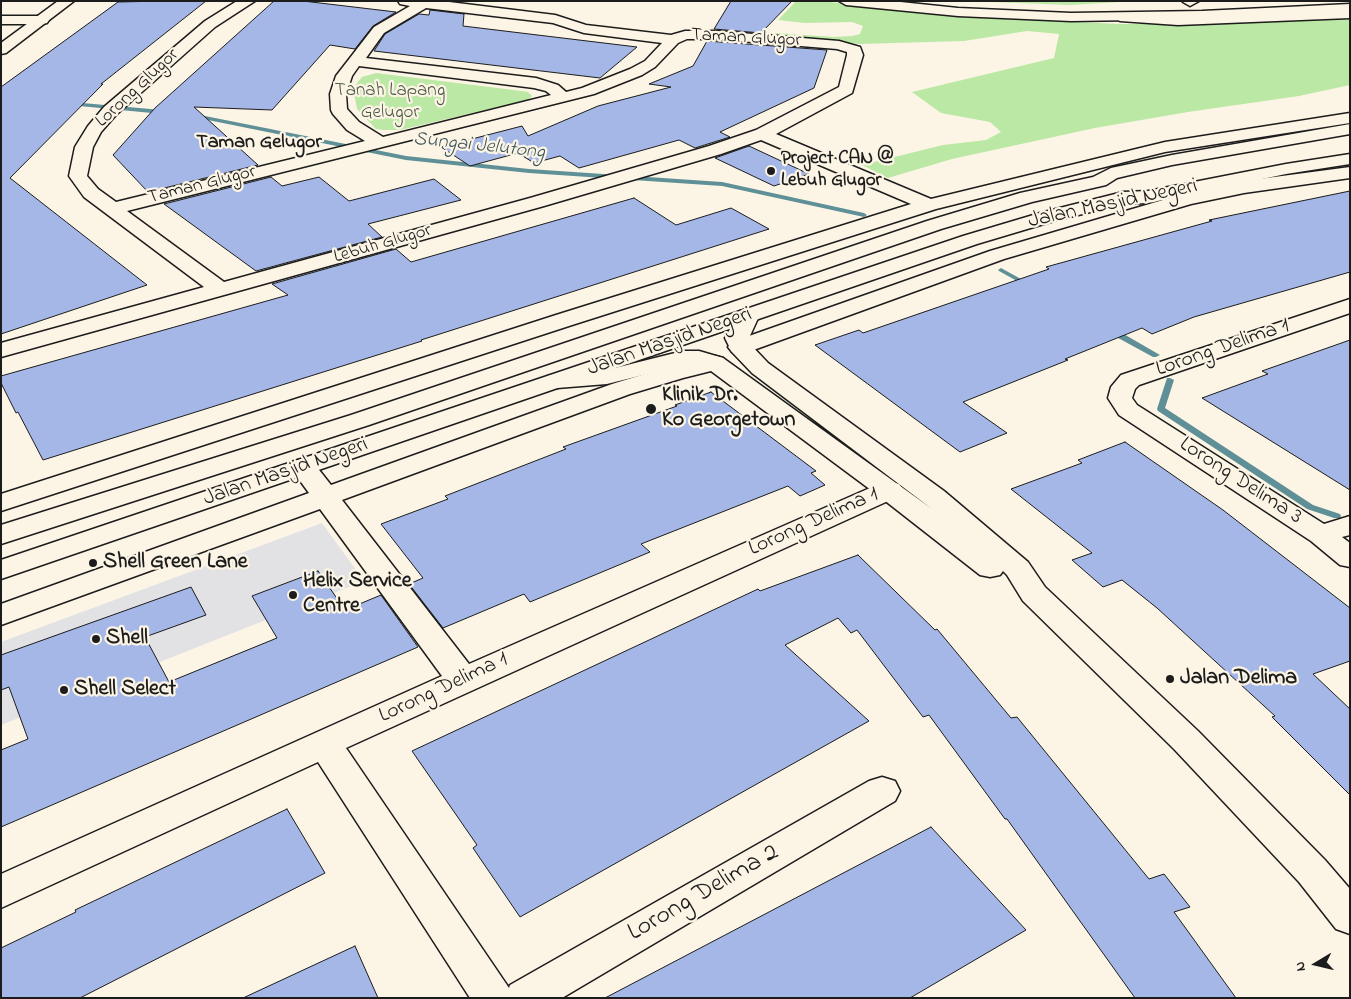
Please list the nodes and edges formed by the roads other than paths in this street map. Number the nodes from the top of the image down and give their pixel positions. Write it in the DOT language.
graph roads {
  1 [pos="67,1"];
  2 [pos="248,1"];
  3 [pos="405,1"];
  4 [pos="846,1"];
  5 [pos="901,1"];
  6 [pos="1205,1"];
  7 [pos="1342,1"];
  8 [pos="1191,2"];
  9 [pos="424,3"];
  10 [pos="1350,8"];
  11 [pos="1118,14"];
  12 [pos="1350,14"];
  13 [pos="1,20"];
  14 [pos="42,20"];
  15 [pos="673,40"];
  16 [pos="1,50"];
  17 [pos="855,50"];
  18 [pos="356,61"];
  19 [pos="564,98"];
  20 [pos="1350,118"];
  21 [pos="1350,129"];
  22 [pos="762,134"];
  23 [pos="376,144"];
  24 [pos="1350,144"];
  25 [pos="1350,160"];
  26 [pos="1236,162"];
  27 [pos="1350,172"];
  28 [pos="1099,181"];
  29 [pos="1123,198"];
  30 [pos="929,205"];
  31 [pos="111,209"];
  32 [pos="825,245"];
  33 [pos="220,289"];
  34 [pos="1350,306"];
  35 [pos="748,316"];
  36 [pos="740,347"];
  37 [pos="1,350"];
  38 [pos="716,363"];
  39 [pos="557,381"];
  40 [pos="1128,410"];
  41 [pos="304,468"];
  42 [pos="889,490"];
  43 [pos="324,496"];
  44 [pos="2,501"];
  45 [pos="1350,525"];
  46 [pos="1,535"];
  47 [pos="1321,535"];
  48 [pos="1350,558"];
  49 [pos="1,570"];
  50 [pos="1034,594"];
  51 [pos="1,615"];
  52 [pos="463,680"];
  53 [pos="325,745"];
  54 [pos="882,790"];
  55 [pos="1,892"];
  56 [pos="1350,917"];
  57 [pos="493,998"];
  58 [pos="525,998"];
  1 -- 14 [label="main road"];
  2 -- 31 [label="main road, Lorong Glugor"];
  3 -- 9 [label="main road"];
  4 -- 11 [label="main road"];
  5 -- 11 [label="main road"];
  6 -- 8 [label="main road"];
  7 -- 11 [label="main road"];
  8 -- 11 [label="main road"];
  9 -- 15 [label="main road"];
  9 -- 18 [label="main road"];
  10 -- 11 [label="main road"];
  11 -- 12 [label="main road"];
  13 -- 14 [label="main road"];
  14 -- 16 [label="main road"];
  15 -- 17 [label="main road, Taman Glugor"];
  15 -- 19 [label="main road, Taman Glugor"];
  17 -- 22 [label="main road, Lebuh Glugor"];
  18 -- 19 [label="main road"];
  18 -- 23 [label="main road"];
  19 -- 23 [label="main road, Taman Glugor"];
  20 -- 30 [label="main road"];
  21 -- 28 [label="main road, Jalan Masjid Negeri"];
  22 -- 30 [label="main road"];
  22 -- 33 [label="main road, Lebuh Glugor"];
  23 -- 31 [label="main road, Taman Glugor"];
  24 -- 26 [label="main road"];
  25 -- 29 [label="main road, Jalan Masjid Negeri"];
  26 -- 28 [label="main road"];
  26 -- 29 [label="main road"];
  27 -- 36 [label="main road"];
  28 -- 32 [label="main road, Jalan Masjid Negeri"];
  29 -- 35 [label="main road, Jalan Masjid Negeri"];
  30 -- 32 [label="main road"];
  31 -- 33 [label="main road, Lorong Glugor"];
  32 -- 44 [label="main road"];
  32 -- 46 [label="main road, Jalan Masjid Negeri"];
  33 -- 37 [label="main road, Lebuh Glugor"];
  34 -- 40 [label="main road, Lorong Delima 1"];
  35 -- 36 [label="main road"];
  35 -- 39 [label="main road, Jalan Masjid Negeri"];
  36 -- 50 [label="main road"];
  38 -- 39 [label="main road"];
  38 -- 42 [label="main road"];
  38 -- 43 [label="main road"];
  39 -- 41 [label="main road, Jalan Masjid Negeri"];
  40 -- 47 [label="main road, Lorong Delima 3"];
  41 -- 43 [label="main road"];
  41 -- 49 [label="main road, Jalan Masjid Negeri"];
  42 -- 50 [label="main road"];
  42 -- 52 [label="main road, Lorong Delima 1"];
  43 -- 51 [label="main road"];
  43 -- 52 [label="main road"];
  45 -- 47 [label="main road"];
  47 -- 48 [label="main road, Lorong Delima 3"];
  50 -- 56 [label="main road"];
  52 -- 53 [label="main road, Lorong Delima 1"];
  53 -- 55 [label="main road, Lorong Delima 1"];
  53 -- 57 [label="main road"];
  54 -- 58 [label="main road, Lorong Delima 2"];
}
